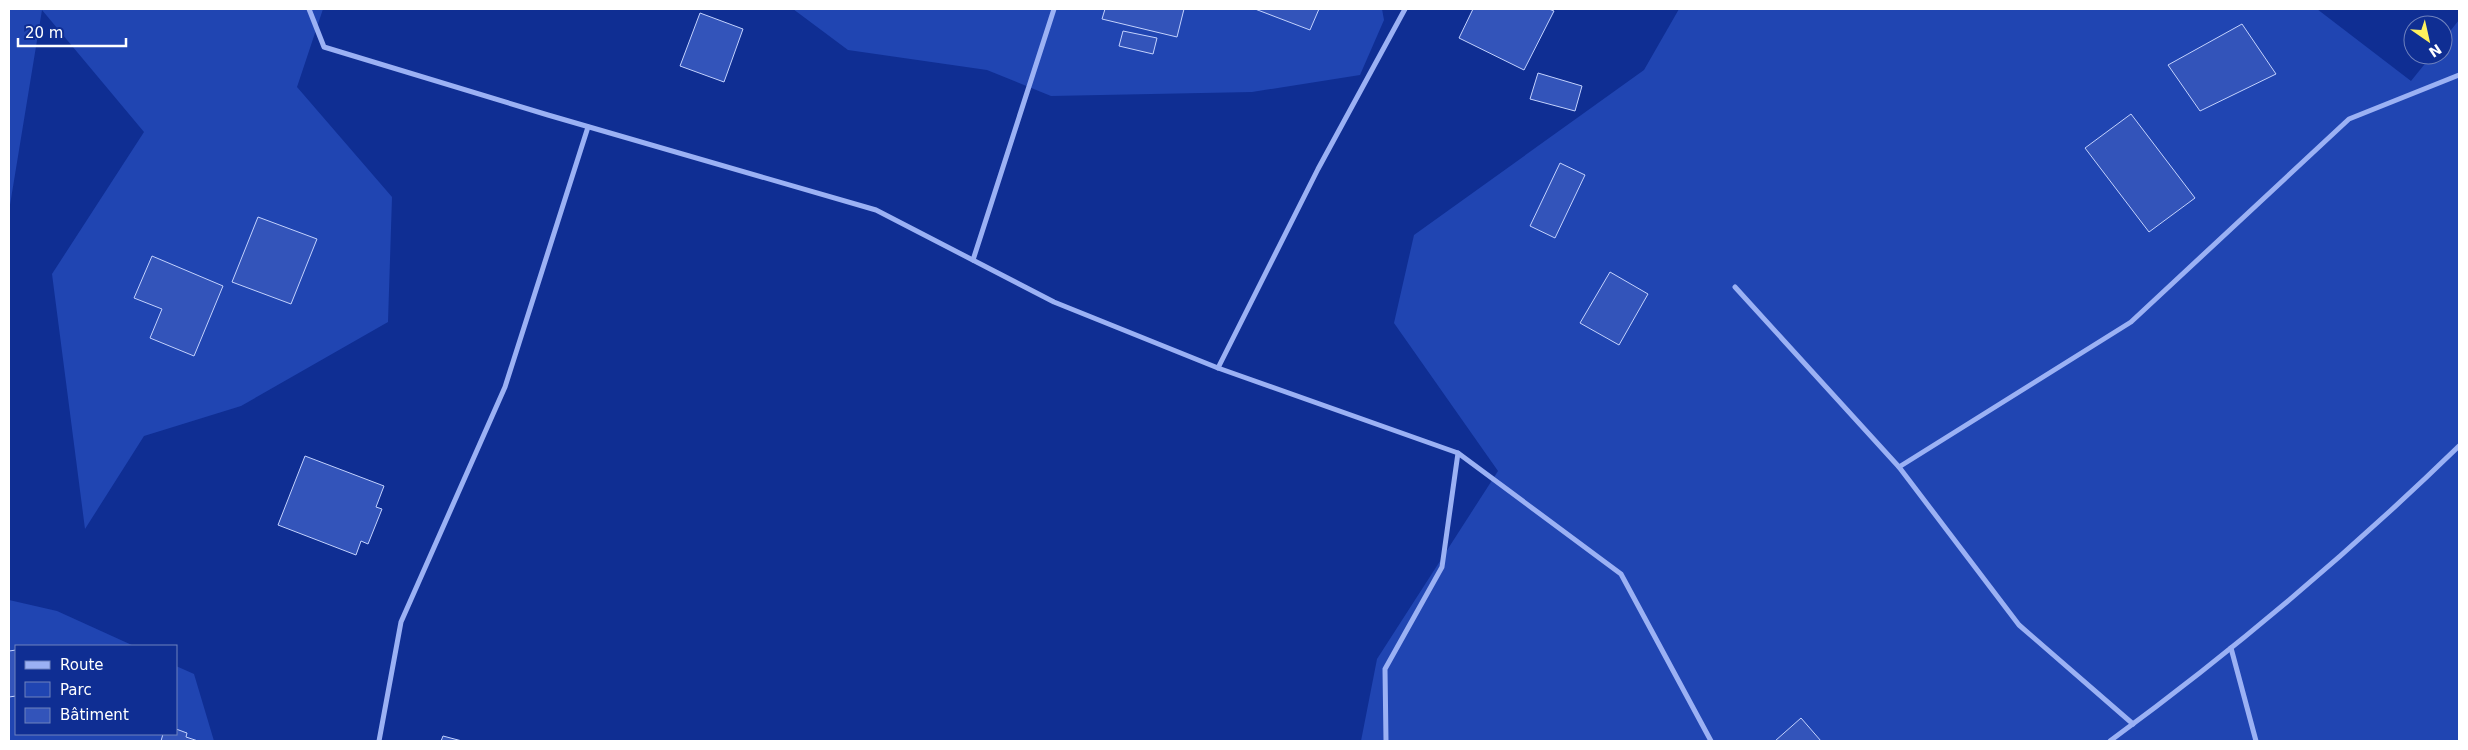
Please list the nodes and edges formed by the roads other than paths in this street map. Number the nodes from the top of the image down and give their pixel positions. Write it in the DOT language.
graph roads {
  1 [pos="309,9"];
  2 [pos="1054,9"];
  3 [pos="1405,9"];
  4 [pos="2459,75"];
  5 [pos="588,127"];
  6 [pos="973,260"];
  7 [pos="1735,287"];
  8 [pos="1218,368"];
  9 [pos="2459,446"];
  10 [pos="1458,453"];
  11 [pos="1899,467"];
  12 [pos="2232,648"];
  13 [pos="2133,724"];
  14 [pos="379,741"];
  15 [pos="1386,741"];
  16 [pos="1711,741"];
  17 [pos="2110,741"];
  18 [pos="2256,741"];
  1 -- 5 [label="street"];
  2 -- 6 [label="street"];
  3 -- 8 [label="street"];
  4 -- 11 [label="street"];
  5 -- 6 [label="street"];
  5 -- 14 [label="street"];
  6 -- 8 [label="street"];
  7 -- 11 [label="street"];
  8 -- 10 [label="street"];
  9 -- 12 [label="street"];
  10 -- 15 [label="street"];
  10 -- 16 [label="street"];
  11 -- 13 [label="street"];
  12 -- 13 [label="street"];
  12 -- 18 [label="street"];
  13 -- 17 [label="street"];
}
